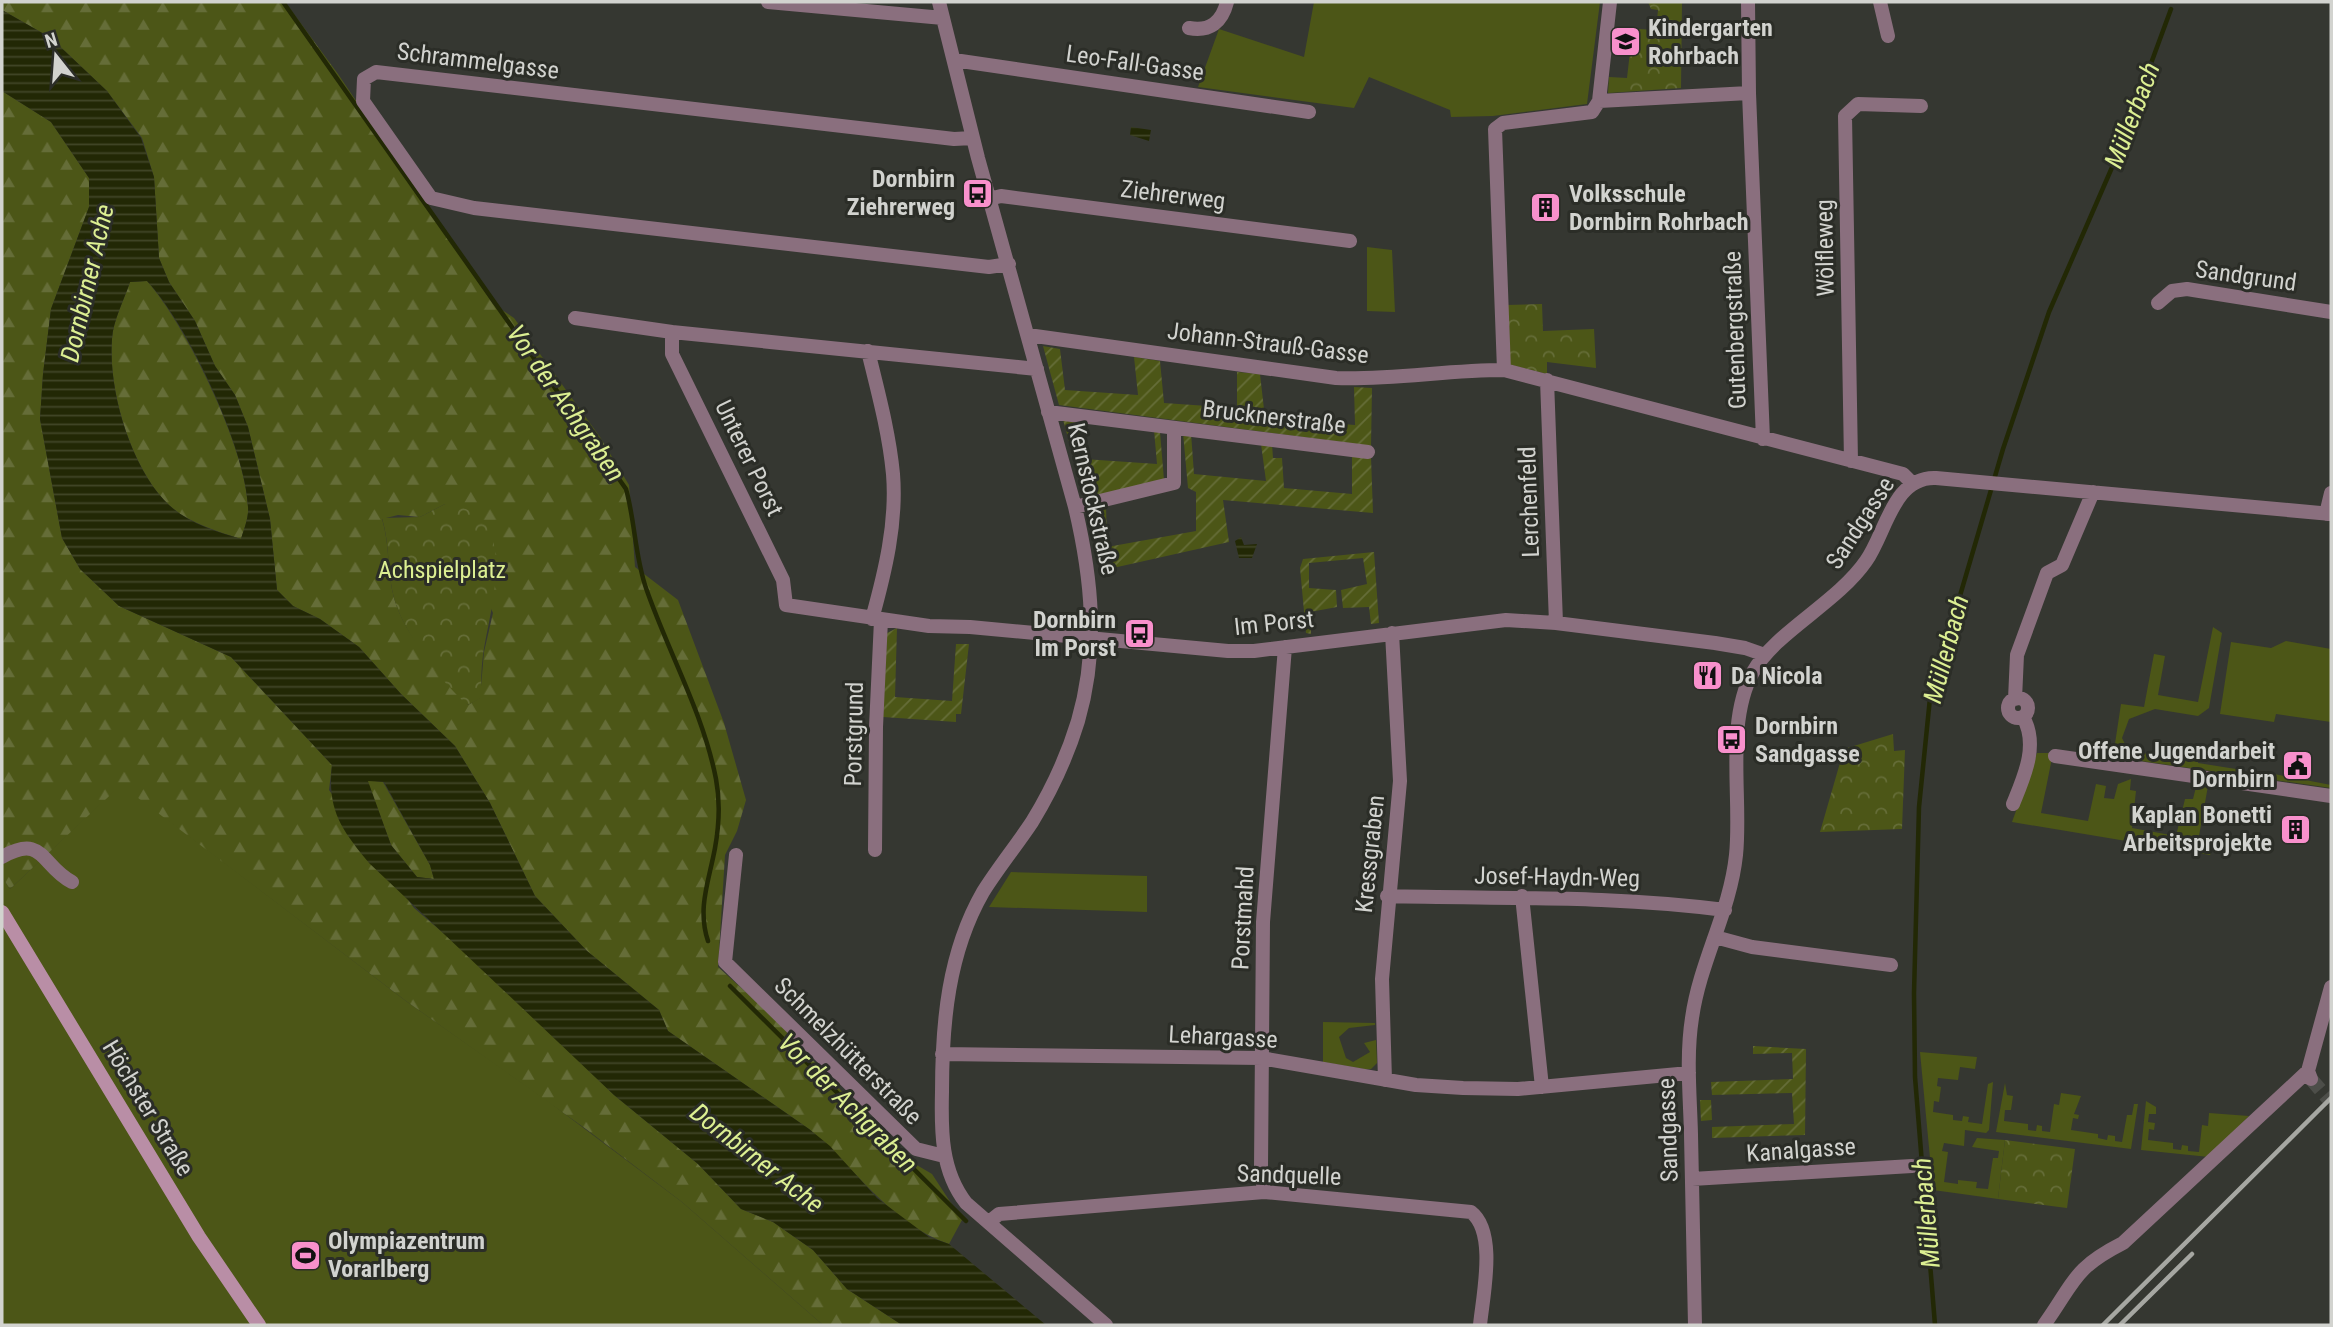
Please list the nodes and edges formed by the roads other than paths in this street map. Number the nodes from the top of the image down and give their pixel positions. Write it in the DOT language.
graph roads {
  1 [pos="768,2"];
  2 [pos="939,2"];
  3 [pos="1227,2"];
  4 [pos="1611,2"];
  5 [pos="1748,2"];
  6 [pos="1880,2"];
  7 [pos="943,18"];
  8 [pos="1189,28"];
  9 [pos="1888,36"];
  10 [pos="954,60"];
  11 [pos="1749,93"];
  12 [pos="1599,101"];
  13 [pos="1922,106"];
  14 [pos="1309,112"];
  15 [pos="973,138"];
  16 [pos="989,199"];
  17 [pos="1350,241"];
  18 [pos="1009,264"];
  19 [pos="2158,303"];
  20 [pos="2331,312"];
  21 [pos="575,318"];
  22 [pos="672,332"];
  23 [pos="1028,335"];
  24 [pos="868,351"];
  25 [pos="1037,369"];
  26 [pos="1504,370"];
  27 [pos="1547,380"];
  28 [pos="1048,412"];
  29 [pos="1174,428"];
  30 [pos="1763,439"];
  31 [pos="1368,452"];
  32 [pos="1851,461"];
  33 [pos="1912,482"];
  34 [pos="2093,492"];
  35 [pos="2331,493"];
  36 [pos="1075,507"];
  37 [pos="2329,514"];
  38 [pos="786,604"];
  39 [pos="877,619"];
  40 [pos="1556,623"];
  41 [pos="1392,633"];
  42 [pos="1092,640"];
  43 [pos="1284,647"];
  44 [pos="1765,655"];
  45 [pos="2055,756"];
  46 [pos="2331,796"];
  47 [pos="2013,804"];
  48 [pos="875,850"];
  49 [pos="736,855"];
  50 [pos="2,857"];
  51 [pos="72,882"];
  52 [pos="1387,896"];
  53 [pos="1522,896"];
  54 [pos="1725,910"];
  55 [pos="2,912"];
  56 [pos="1714,937"];
  57 [pos="1891,965"];
  58 [pos="2331,987"];
  59 [pos="942,1054"];
  60 [pos="1261,1058"];
  61 [pos="1689,1073"];
  62 [pos="1385,1080"];
  63 [pos="1542,1087"];
  64 [pos="944,1156"];
  65 [pos="1912,1166"];
  66 [pos="1692,1180"];
  67 [pos="1264,1192"];
  68 [pos="989,1222"];
  69 [pos="259,1325"];
  70 [pos="1106,1325"];
  71 [pos="1480,1325"];
  72 [pos="1695,1325"];
  73 [pos="2044,1325"];
  1 -- 7 [label="street"];
  2 -- 7 [label="street, Kernstockstraße"];
  3 -- 8 [label="street"];
  4 -- 12 [label="street"];
  5 -- 11 [label="street, Gutenbergstraße"];
  6 -- 9 [label="street"];
  7 -- 10 [label="street, Kernstockstraße"];
  10 -- 14 [label="street, Leo-Fall-Gasse"];
  10 -- 15 [label="street, Kernstockstraße"];
  11 -- 12 [label="street"];
  11 -- 30 [label="street, Gutenbergstraße"];
  12 -- 26 [label="street"];
  13 -- 32 [label="street, Wölfleweg"];
  15 -- 16 [label="street, Kernstockstraße"];
  15 -- 18 [label="street, Schrammelgasse"];
  16 -- 17 [label="street, Ziehrerweg"];
  16 -- 18 [label="street, Kernstockstraße"];
  18 -- 23 [label="street, Kernstockstraße"];
  19 -- 20 [label="street, Sandgrund"];
  21 -- 22 [label="street"];
  22 -- 24 [label="street"];
  22 -- 38 [label="street, Unterer Porst"];
  23 -- 25 [label="street, Kernstockstraße"];
  23 -- 26 [label="street, Johann-Strauß-Gasse"];
  24 -- 25 [label="street"];
  24 -- 39 [label="street"];
  25 -- 28 [label="street, Kernstockstraße"];
  26 -- 27 [label="street, Johann-Strauß-Gasse"];
  27 -- 30 [label="street, Johann-Strauß-Gasse"];
  27 -- 40 [label="street, Lerchenfeld"];
  28 -- 29 [label="street, Brucknerstraße"];
  28 -- 36 [label="street, Kernstockstraße"];
  29 -- 31 [label="street, Brucknerstraße"];
  29 -- 36 [label="street, Brucknerstraße"];
  30 -- 32 [label="street, Johann-Strauß-Gasse"];
  32 -- 33 [label="street, Johann-Strauß-Gasse"];
  33 -- 34 [label="street, Sandgasse"];
  33 -- 44 [label="street, Sandgasse"];
  34 -- 37 [label="street, Sandgasse"];
  34 -- 47 [label="street"];
  35 -- 37 [label="street, Sandgasse"];
  36 -- 42 [label="street, Kernstockstraße"];
  38 -- 39 [label="street, Im Porst"];
  39 -- 42 [label="street, Im Porst"];
  39 -- 48 [label="street, Porstgrund"];
  40 -- 41 [label="street, Im Porst"];
  40 -- 44 [label="street, Im Porst"];
  41 -- 43 [label="street, Im Porst"];
  41 -- 52 [label="street, Kressgraben"];
  42 -- 43 [label="street, Im Porst"];
  42 -- 59 [label="street, Kernstockstraße"];
  43 -- 60 [label="street, Porstmahd"];
  44 -- 54 [label="street, Sandgasse"];
  45 -- 46 [label="street"];
  49 -- 64 [label="street, Schmelzhütterstraße"];
  50 -- 51 [label="street"];
  52 -- 53 [label="street, Josef-Haydn-Weg"];
  52 -- 62 [label="street, Kressgraben"];
  53 -- 54 [label="street, Josef-Haydn-Weg"];
  53 -- 63 [label="street"];
  54 -- 56 [label="street, Sandgasse"];
  55 -- 69 [label="main road, Höchster Straße"];
  56 -- 57 [label="street"];
  56 -- 61 [label="street, Sandgasse"];
  58 -- 73 [label="street"];
  59 -- 60 [label="street, Lehargasse"];
  59 -- 64 [label="street, Kernstockstraße"];
  60 -- 62 [label="street, Lehargasse"];
  60 -- 67 [label="street, Porstmahd"];
  61 -- 63 [label="street, Lehargasse"];
  61 -- 66 [label="street, Sandgasse"];
  62 -- 63 [label="street, Lehargasse"];
  64 -- 68 [label="street"];
  65 -- 66 [label="street, Kanalgasse"];
  66 -- 72 [label="street, Sandgasse"];
  67 -- 68 [label="street, Sandquelle"];
  67 -- 71 [label="street, Sandquelle"];
  68 -- 70 [label="street"];
}
